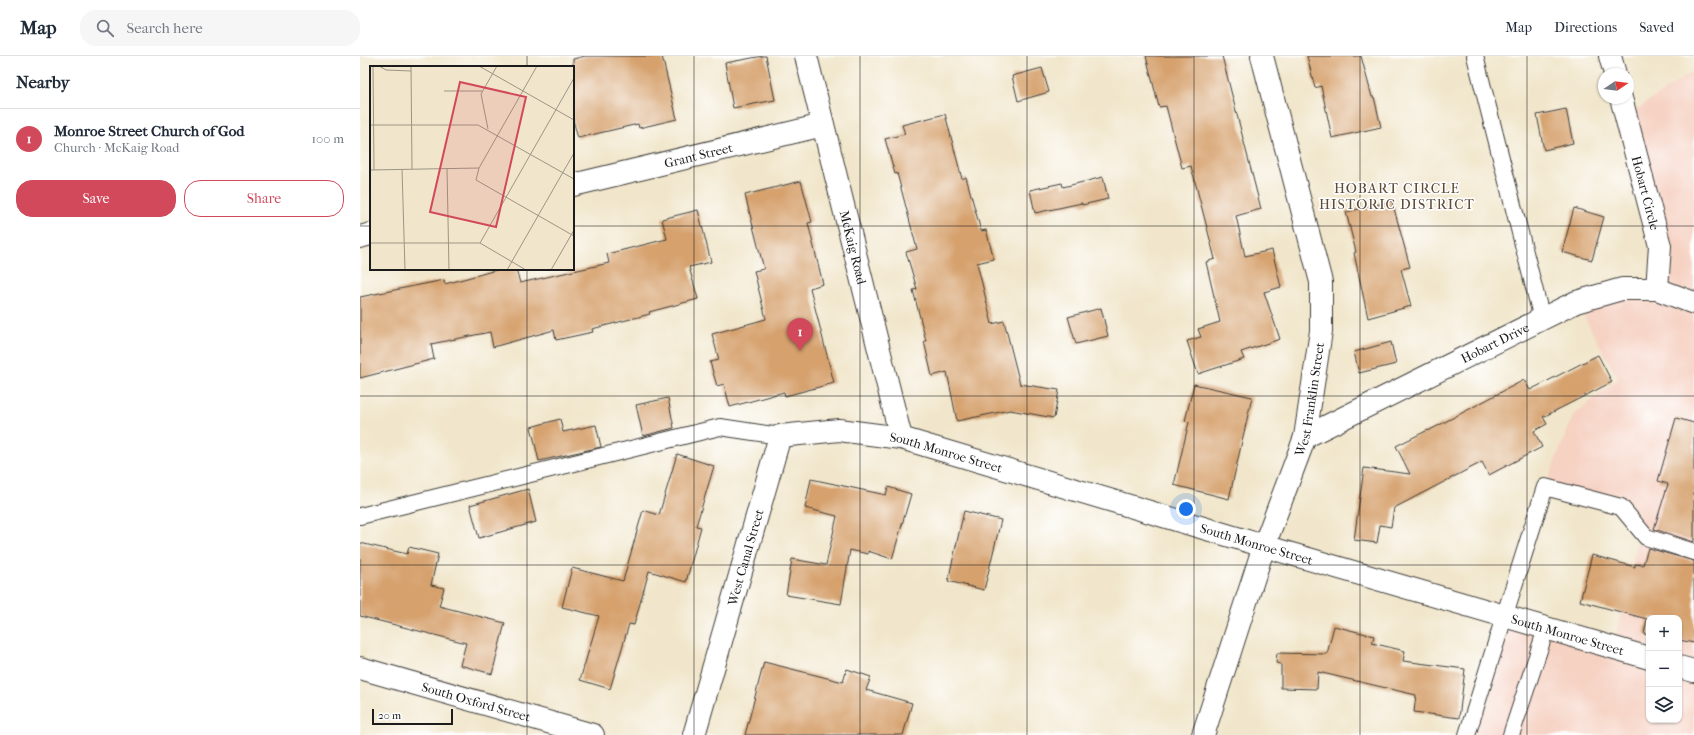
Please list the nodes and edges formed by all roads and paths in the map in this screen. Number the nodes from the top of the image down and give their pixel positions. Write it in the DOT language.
graph roads {
  1 [pos="806,56"];
  2 [pos="1262,56"];
  3 [pos="1475,56"];
  4 [pos="1610,56"];
  5 [pos="1613,68"];
  6 [pos="1623,104"];
  7 [pos="823,125"];
  8 [pos="574,185"];
  9 [pos="370,234"];
  10 [pos="360,237"];
  11 [pos="1657,289"];
  12 [pos="1694,303"];
  13 [pos="1542,318"];
  14 [pos="780,436"];
  15 [pos="901,438"];
  16 [pos="1305,438"];
  17 [pos="360,516"];
  18 [pos="1264,546"];
  19 [pos="1694,552"];
  20 [pos="1504,616"];
  21 [pos="1546,628"];
  22 [pos="1646,657"];
  23 [pos="360,668"];
  24 [pos="1682,668"];
  25 [pos="1694,672"];
  26 [pos="593,735"];
  27 [pos="694,735"];
  28 [pos="1203,735"];
  29 [pos="1467,735"];
  30 [pos="1511,735"];
  1 -- 7 [label="street, McKaig Road"];
  2 -- 16 [label="street, West Franklin Street"];
  3 -- 13 [label="lane"];
  4 -- 5 [label="street"];
  6 -- 11 [label="street, Hobart Circle"];
  7 -- 8 [label="street, Grant Street"];
  7 -- 15 [label="street, McKaig Road"];
  9 -- 10 [label="street"];
  11 -- 12 [label="street, Hobart Drive"];
  11 -- 13 [label="street, Hobart Drive"];
  13 -- 16 [label="street, Hobart Drive"];
  14 -- 15 [label="street, South Monroe Street"];
  14 -- 17 [label="lane"];
  14 -- 27 [label="street, West Canal Street"];
  15 -- 18 [label="street, South Monroe Street"];
  16 -- 18 [label="street, West Franklin Street"];
  18 -- 20 [label="street, South Monroe Street"];
  18 -- 28 [label="street, West Franklin Street"];
  19 -- 20 [label="lane"];
  20 -- 21 [label="street, South Monroe Street"];
  20 -- 29 [label="lane"];
  21 -- 22 [label="street, South Monroe Street"];
  21 -- 30 [label="lane"];
  23 -- 26 [label="street, South Oxford Street"];
  24 -- 25 [label="street"];
}
